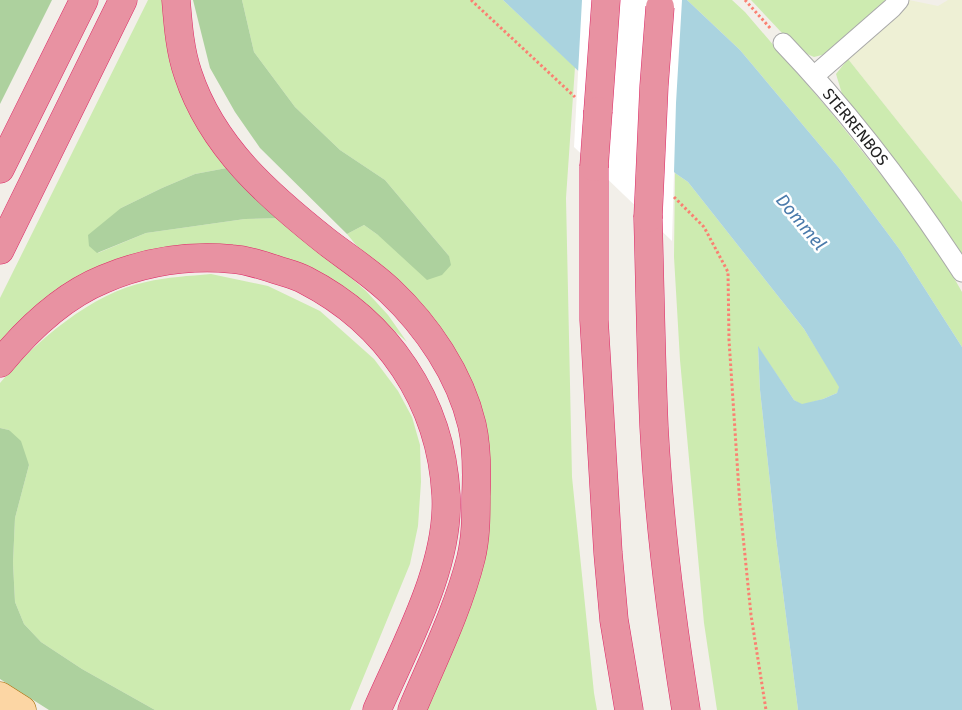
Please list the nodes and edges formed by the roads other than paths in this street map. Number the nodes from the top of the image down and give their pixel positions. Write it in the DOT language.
graph roads {
  1 [pos="84,0"];
  2 [pos="123,0"];
  3 [pos="176,0"];
  4 [pos="606,0"];
  5 [pos="660,0"];
  6 [pos="900,0"];
  7 [pos="783,42"];
  8 [pos="814,76"];
  9 [pos="0,169"];
  10 [pos="0,250"];
  11 [pos="962,272"];
  12 [pos="0,363"];
  13 [pos="0,696"];
  14 [pos="22,710"];
  15 [pos="377,710"];
  16 [pos="412,710"];
  17 [pos="629,710"];
  18 [pos="686,710"];
  1 -- 9 [label="highway"];
  2 -- 10 [label="highway"];
  3 -- 16 [label="highway"];
  4 -- 17 [label="highway, bridge"];
  5 -- 18 [label="highway, bridge"];
  6 -- 8 [label="street, STERRENBOS"];
  7 -- 8 [label="street"];
  8 -- 11 [label="street, STERRENBOS"];
  12 -- 15 [label="highway"];
  13 -- 14 [label="main road"];
}
